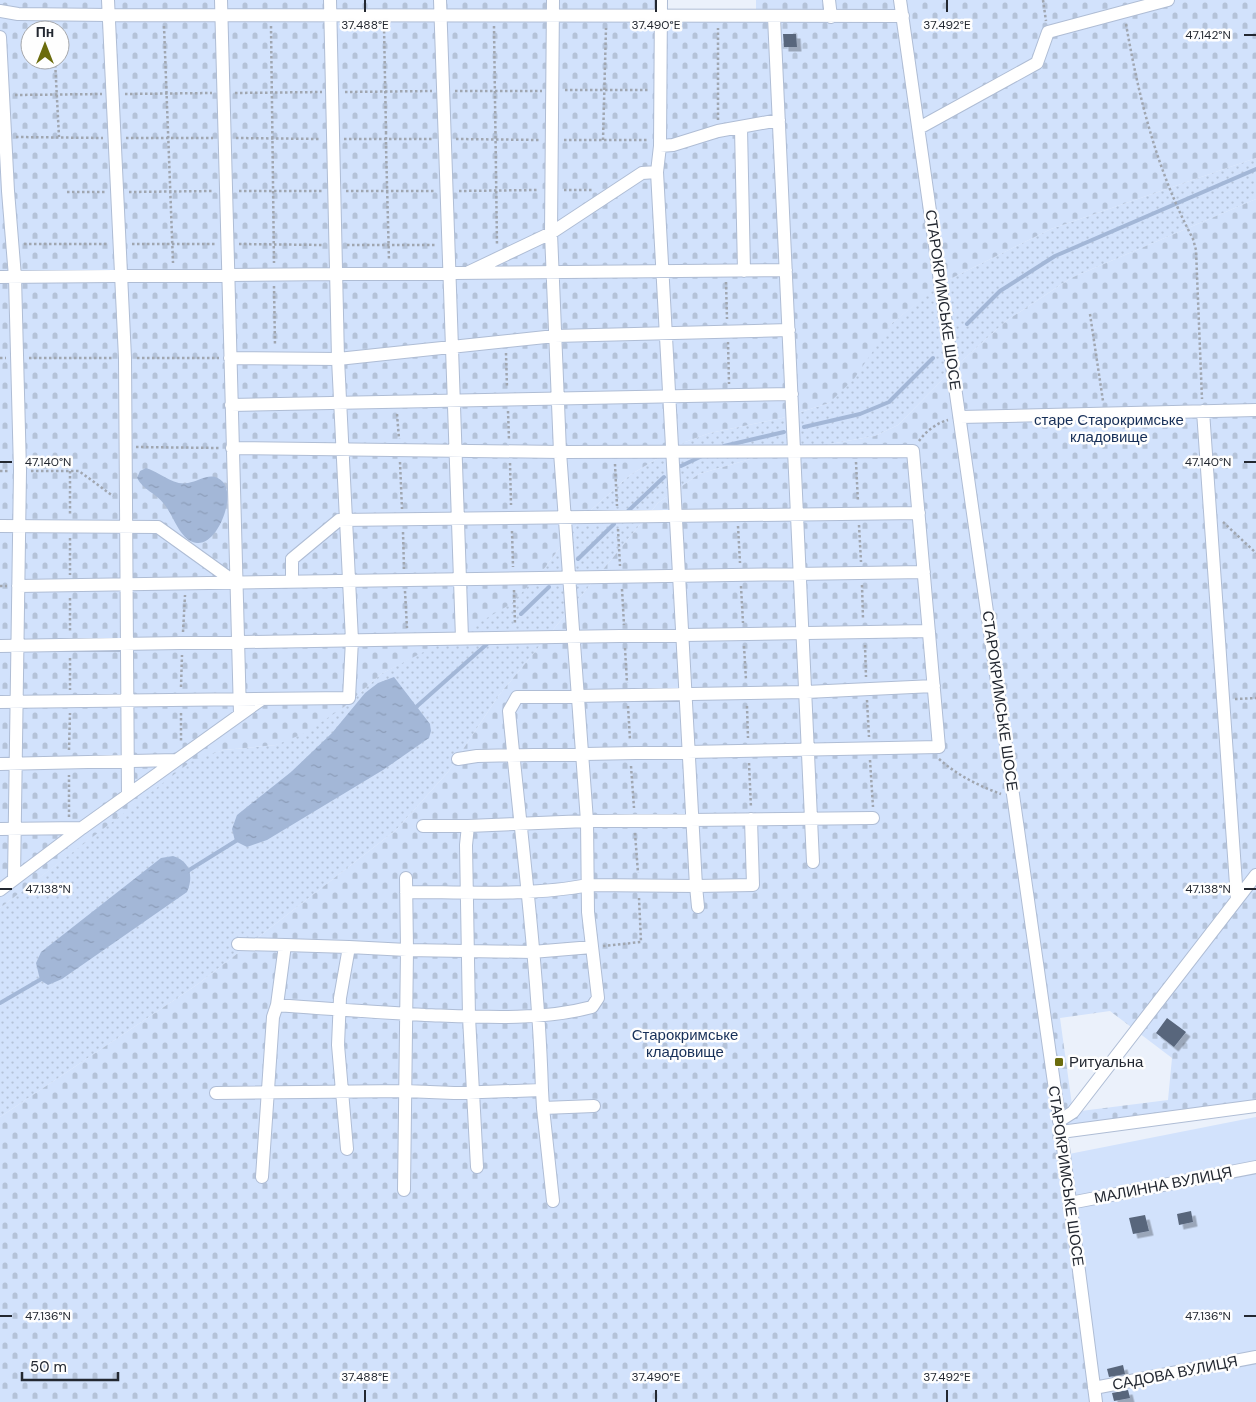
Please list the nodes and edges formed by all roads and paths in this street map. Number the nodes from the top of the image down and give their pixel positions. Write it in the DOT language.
graph roads {
  1 [pos="108,0"];
  2 [pos="221,0"];
  3 [pos="330,0"];
  4 [pos="440,0"];
  5 [pos="553,0"];
  6 [pos="661,0"];
  7 [pos="829,0"];
  8 [pos="900,0"];
  9 [pos="1043,0"];
  10 [pos="1168,0"];
  11 [pos="0,11"];
  12 [pos="1124,12"];
  13 [pos="108,15"];
  14 [pos="164,15"];
  15 [pos="221,16"];
  16 [pos="271,16"];
  17 [pos="330,16"];
  18 [pos="384,16"];
  19 [pos="440,16"];
  20 [pos="494,16"];
  21 [pos="553,16"];
  22 [pos="607,16"];
  23 [pos="903,16"];
  24 [pos="661,17"];
  25 [pos="718,17"];
  26 [pos="774,17"];
  27 [pos="831,17"];
  28 [pos="1048,32"];
  29 [pos="0,37"];
  30 [pos="56,70"];
  31 [pos="779,120"];
  32 [pos="741,128"];
  33 [pos="919,128"];
  34 [pos="718,131"];
  35 [pos="59,138"];
  36 [pos="603,140"];
  37 [pos="660,146"];
  38 [pos="657,172"];
  39 [pos="551,233"];
  40 [pos="497,259"];
  41 [pos="786,270"];
  42 [pos="744,271"];
  43 [pos="664,272"];
  44 [pos="553,273"];
  45 [pos="449,274"];
  46 [pos="464,274"];
  47 [pos="336,275"];
  48 [pos="389,275"];
  49 [pos="121,276"];
  50 [pos="173,276"];
  51 [pos="228,276"];
  52 [pos="274,276"];
  53 [pos="0,277"];
  54 [pos="15,277"];
  55 [pos="1090,314"];
  56 [pos="789,330"];
  57 [pos="666,333"];
  58 [pos="555,336"];
  59 [pos="506,342"];
  60 [pos="452,347"];
  61 [pos="230,358"];
  62 [pos="275,359"];
  63 [pos="338,359"];
  64 [pos="792,394"];
  65 [pos="668,397"];
  66 [pos="558,399"];
  67 [pos="508,400"];
  68 [pos="454,402"];
  69 [pos="340,404"];
  70 [pos="231,405"];
  71 [pos="1256,410"];
  72 [pos="1203,411"];
  73 [pos="1104,413"];
  74 [pos="960,417"];
  75 [pos="126,447"];
  76 [pos="232,448"];
  77 [pos="342,448"];
  78 [pos="455,450"];
  79 [pos="509,451"];
  80 [pos="795,451"];
  81 [pos="913,451"];
  82 [pos="560,452"];
  83 [pos="614,452"];
  84 [pos="671,452"];
  85 [pos="0,471"];
  86 [pos="20,471"];
  87 [pos="126,505"];
  88 [pos="1209,509"];
  89 [pos="919,513"];
  90 [pos="798,514"];
  91 [pos="737,515"];
  92 [pos="618,516"];
  93 [pos="675,516"];
  94 [pos="512,517"];
  95 [pos="565,517"];
  96 [pos="458,518"];
  97 [pos="346,520"];
  98 [pos="0,526"];
  99 [pos="19,526"];
  100 [pos="126,527"];
  101 [pos="1256,553"];
  102 [pos="924,572"];
  103 [pos="801,574"];
  104 [pos="740,575"];
  105 [pos="679,576"];
  106 [pos="621,577"];
  107 [pos="569,578"];
  108 [pos="513,579"];
  109 [pos="460,580"];
  110 [pos="349,581"];
  111 [pos="292,582"];
  112 [pos="236,583"];
  113 [pos="185,584"];
  114 [pos="126,585"];
  115 [pos="18,586"];
  116 [pos="929,630"];
  117 [pos="803,632"];
  118 [pos="744,634"];
  119 [pos="624,635"];
  120 [pos="683,635"];
  121 [pos="574,636"];
  122 [pos="515,637"];
  123 [pos="462,638"];
  124 [pos="352,640"];
  125 [pos="238,642"];
  126 [pos="183,643"];
  127 [pos="126,644"];
  128 [pos="0,646"];
  129 [pos="17,646"];
  130 [pos="934,686"];
  131 [pos="806,692"];
  132 [pos="746,693"];
  133 [pos="627,694"];
  134 [pos="686,694"];
  135 [pos="578,696"];
  136 [pos="1256,698"];
  137 [pos="239,699"];
  138 [pos="262,699"];
  139 [pos="127,700"];
  140 [pos="180,700"];
  141 [pos="1222,700"];
  142 [pos="0,702"];
  143 [pos="17,702"];
  144 [pos="240,714"];
  145 [pos="927,748"];
  146 [pos="809,750"];
  147 [pos="749,751"];
  148 [pos="690,752"];
  149 [pos="630,753"];
  150 [pos="581,754"];
  151 [pos="513,755"];
  152 [pos="178,758"];
  153 [pos="458,759"];
  154 [pos="127,761"];
  155 [pos="16,763"];
  156 [pos="0,764"];
  157 [pos="128,795"];
  158 [pos="1014,799"];
  159 [pos="873,818"];
  160 [pos="751,819"];
  161 [pos="812,819"];
  162 [pos="634,820"];
  163 [pos="694,820"];
  164 [pos="586,821"];
  165 [pos="423,826"];
  166 [pos="468,826"];
  167 [pos="522,826"];
  168 [pos="15,828"];
  169 [pos="82,828"];
  170 [pos="0,829"];
  171 [pos="813,862"];
  172 [pos="1256,875"];
  173 [pos="406,878"];
  174 [pos="14,879"];
  175 [pos="588,885"];
  176 [pos="639,885"];
  177 [pos="696,886"];
  178 [pos="0,890"];
  179 [pos="527,890"];
  180 [pos="406,892"];
  181 [pos="468,892"];
  182 [pos="1237,899"];
  183 [pos="698,908"];
  184 [pos="238,944"];
  185 [pos="284,945"];
  186 [pos="350,947"];
  187 [pos="592,947"];
  188 [pos="407,950"];
  189 [pos="470,951"];
  190 [pos="532,952"];
  191 [pos="277,1005"];
  192 [pos="340,1010"];
  193 [pos="405,1014"];
  194 [pos="538,1015"];
  195 [pos="469,1018"];
  196 [pos="542,1090"];
  197 [pos="405,1091"];
  198 [pos="342,1092"];
  199 [pos="216,1093"];
  200 [pos="267,1093"];
  201 [pos="472,1093"];
  202 [pos="594,1106"];
  203 [pos="1256,1106"];
  204 [pos="543,1108"];
  205 [pos="1060,1126"];
  206 [pos="347,1149"];
  207 [pos="477,1167"];
  208 [pos="1256,1167"];
  209 [pos="262,1176"];
  210 [pos="404,1190"];
  211 [pos="553,1201"];
  212 [pos="1070,1203"];
  213 [pos="1256,1357"];
  214 [pos="1094,1388"];
  215 [pos="1096,1402"];
  1 -- 13 [label="street"];
  2 -- 15 [label="street"];
  3 -- 17 [label="street"];
  4 -- 19 [label="street"];
  5 -- 21 [label="street"];
  6 -- 24 [label="street"];
  7 -- 27 [label="street"];
  8 -- 23 [label="street, СТАРОКРИМСЬКЕ ШОСЕ"];
  9 -- 28 [label="path"];
  10 -- 12 [label="street"];
  11 -- 13 [label="street"];
  12 -- 28 [label="street"];
  12 -- 72 [label="path"];
  13 -- 14 [label="street"];
  13 -- 49 [label="street"];
  14 -- 15 [label="street"];
  14 -- 50 [label="path"];
  15 -- 16 [label="street"];
  15 -- 51 [label="street"];
  16 -- 17 [label="street"];
  16 -- 52 [label="path"];
  17 -- 18 [label="street"];
  17 -- 47 [label="street"];
  18 -- 19 [label="street"];
  18 -- 48 [label="path, bridge"];
  19 -- 20 [label="street"];
  19 -- 45 [label="street"];
  20 -- 21 [label="street"];
  20 -- 40 [label="path"];
  21 -- 22 [label="street"];
  21 -- 39 [label="street"];
  22 -- 24 [label="street"];
  22 -- 36 [label="path"];
  23 -- 27 [label="street"];
  23 -- 33 [label="street, СТАРОКРИМСЬКЕ ШОСЕ"];
  24 -- 25 [label="street"];
  24 -- 37 [label="street"];
  25 -- 26 [label="street"];
  25 -- 34 [label="path"];
  26 -- 27 [label="street"];
  26 -- 31 [label="street"];
  28 -- 33 [label="street"];
  29 -- 54 [label="street"];
  30 -- 35 [label="path"];
  31 -- 32 [label="street"];
  31 -- 41 [label="street"];
  32 -- 34 [label="street"];
  32 -- 42 [label="street"];
  33 -- 74 [label="street, СТАРОКРИМСЬКЕ ШОСЕ"];
  34 -- 37 [label="street"];
  37 -- 38 [label="street"];
  38 -- 39 [label="street"];
  38 -- 43 [label="street"];
  39 -- 40 [label="street"];
  39 -- 44 [label="street"];
  40 -- 46 [label="street"];
  41 -- 42 [label="street"];
  41 -- 56 [label="street"];
  42 -- 43 [label="street"];
  43 -- 44 [label="street"];
  43 -- 57 [label="street"];
  44 -- 46 [label="street"];
  44 -- 58 [label="street"];
  45 -- 46 [label="street"];
  45 -- 48 [label="street"];
  45 -- 60 [label="street"];
  47 -- 48 [label="street"];
  47 -- 52 [label="street"];
  47 -- 63 [label="street"];
  49 -- 50 [label="street"];
  49 -- 54 [label="street"];
  49 -- 75 [label="street"];
  50 -- 51 [label="street"];
  51 -- 52 [label="street"];
  51 -- 61 [label="street"];
  52 -- 62 [label="path"];
  53 -- 54 [label="street"];
  54 -- 86 [label="street"];
  55 -- 73 [label="path"];
  56 -- 57 [label="street"];
  56 -- 64 [label="street"];
  57 -- 58 [label="street"];
  57 -- 65 [label="street"];
  58 -- 59 [label="street"];
  58 -- 66 [label="street"];
  59 -- 60 [label="street"];
  59 -- 67 [label="path"];
  60 -- 63 [label="street"];
  60 -- 68 [label="street"];
  61 -- 62 [label="street"];
  61 -- 70 [label="street"];
  62 -- 63 [label="street"];
  63 -- 69 [label="street"];
  64 -- 65 [label="street"];
  64 -- 80 [label="street"];
  65 -- 66 [label="street"];
  65 -- 84 [label="street"];
  66 -- 67 [label="street"];
  66 -- 82 [label="street"];
  67 -- 68 [label="street"];
  67 -- 79 [label="path"];
  68 -- 69 [label="street"];
  68 -- 78 [label="street"];
  69 -- 70 [label="street"];
  69 -- 77 [label="street"];
  70 -- 76 [label="street"];
  71 -- 72 [label="street"];
  72 -- 73 [label="street"];
  72 -- 88 [label="street"];
  73 -- 74 [label="street"];
  74 -- 81 [label="path"];
  74 -- 158 [label="street, СТАРОКРИМСЬКЕ ШОСЕ"];
  75 -- 76 [label="path"];
  75 -- 87 [label="street"];
  76 -- 77 [label="street"];
  76 -- 112 [label="street"];
  77 -- 78 [label="street"];
  77 -- 97 [label="street"];
  78 -- 79 [label="street"];
  78 -- 96 [label="street"];
  79 -- 82 [label="street"];
  79 -- 94 [label="path"];
  80 -- 81 [label="street"];
  80 -- 84 [label="street"];
  80 -- 90 [label="street"];
  81 -- 89 [label="street"];
  82 -- 83 [label="street"];
  82 -- 95 [label="street"];
  83 -- 84 [label="street"];
  83 -- 92 [label="path"];
  84 -- 93 [label="street"];
  85 -- 86 [label="path"];
  86 -- 87 [label="path"];
  86 -- 99 [label="street"];
  87 -- 100 [label="street"];
  88 -- 101 [label="path"];
  88 -- 141 [label="street"];
  89 -- 90 [label="street"];
  89 -- 102 [label="street"];
  90 -- 91 [label="street"];
  90 -- 103 [label="street"];
  91 -- 93 [label="street"];
  91 -- 104 [label="path"];
  92 -- 93 [label="street"];
  92 -- 95 [label="street"];
  92 -- 106 [label="path"];
  93 -- 105 [label="street"];
  94 -- 95 [label="street"];
  94 -- 96 [label="street"];
  94 -- 108 [label="path"];
  95 -- 107 [label="street"];
  96 -- 97 [label="street"];
  96 -- 109 [label="street"];
  97 -- 110 [label="street"];
  97 -- 111 [label="street"];
  98 -- 99 [label="street"];
  99 -- 100 [label="street"];
  99 -- 115 [label="street"];
  100 -- 112 [label="street"];
  100 -- 114 [label="street"];
  102 -- 103 [label="street"];
  102 -- 116 [label="street"];
  103 -- 104 [label="street"];
  103 -- 117 [label="street"];
  104 -- 105 [label="street"];
  104 -- 118 [label="path"];
  105 -- 106 [label="street"];
  105 -- 120 [label="street"];
  106 -- 107 [label="street"];
  106 -- 119 [label="path"];
  107 -- 108 [label="street"];
  107 -- 121 [label="street"];
  108 -- 109 [label="street"];
  108 -- 122 [label="path"];
  109 -- 110 [label="street"];
  109 -- 123 [label="street"];
  110 -- 111 [label="street"];
  110 -- 124 [label="street"];
  111 -- 112 [label="street"];
  112 -- 113 [label="street"];
  112 -- 125 [label="street"];
  113 -- 114 [label="street"];
  113 -- 126 [label="path"];
  114 -- 115 [label="street"];
  114 -- 127 [label="street"];
  115 -- 129 [label="street"];
  116 -- 117 [label="street"];
  116 -- 130 [label="street"];
  117 -- 118 [label="street"];
  117 -- 131 [label="street"];
  118 -- 120 [label="street"];
  118 -- 132 [label="path"];
  119 -- 120 [label="street"];
  119 -- 121 [label="street"];
  119 -- 133 [label="path"];
  120 -- 134 [label="street"];
  121 -- 122 [label="street"];
  121 -- 135 [label="street"];
  122 -- 123 [label="street"];
  123 -- 124 [label="street"];
  124 -- 125 [label="street"];
  124 -- 138 [label="street"];
  125 -- 126 [label="street"];
  125 -- 137 [label="street"];
  126 -- 127 [label="street"];
  126 -- 140 [label="path"];
  127 -- 129 [label="street"];
  127 -- 139 [label="street"];
  128 -- 129 [label="street"];
  129 -- 143 [label="street"];
  130 -- 131 [label="street"];
  130 -- 145 [label="street"];
  131 -- 132 [label="street"];
  131 -- 146 [label="street"];
  132 -- 134 [label="street"];
  132 -- 147 [label="path"];
  133 -- 134 [label="street"];
  133 -- 135 [label="street"];
  133 -- 149 [label="path"];
  134 -- 148 [label="street"];
  135 -- 150 [label="street"];
  135 -- 151 [label="street"];
  136 -- 141 [label="path"];
  137 -- 138 [label="street"];
  137 -- 140 [label="street"];
  137 -- 144 [label="street"];
  138 -- 144 [label="street"];
  139 -- 140 [label="street"];
  139 -- 143 [label="street"];
  139 -- 154 [label="street"];
  140 -- 152 [label="path"];
  141 -- 182 [label="street"];
  142 -- 143 [label="street"];
  143 -- 155 [label="street"];
  144 -- 152 [label="street"];
  145 -- 146 [label="street"];
  145 -- 158 [label="path"];
  146 -- 147 [label="street"];
  146 -- 161 [label="street"];
  147 -- 148 [label="street"];
  147 -- 160 [label="path"];
  148 -- 149 [label="street"];
  148 -- 163 [label="street"];
  149 -- 150 [label="street"];
  149 -- 162 [label="path"];
  150 -- 151 [label="street"];
  150 -- 164 [label="street"];
  151 -- 153 [label="street"];
  151 -- 167 [label="street"];
  152 -- 154 [label="street"];
  152 -- 157 [label="street"];
  154 -- 155 [label="street"];
  154 -- 157 [label="street"];
  155 -- 156 [label="street"];
  155 -- 168 [label="street"];
  157 -- 169 [label="street"];
  158 -- 205 [label="street, СТАРОКРИМСЬКЕ ШОСЕ"];
  159 -- 161 [label="street"];
  160 -- 161 [label="street"];
  160 -- 163 [label="street"];
  160 -- 177 [label="street"];
  161 -- 171 [label="street"];
  162 -- 163 [label="street"];
  162 -- 164 [label="street"];
  162 -- 176 [label="path"];
  163 -- 177 [label="street"];
  164 -- 167 [label="street"];
  164 -- 175 [label="street"];
  165 -- 166 [label="street"];
  166 -- 167 [label="street"];
  166 -- 181 [label="street"];
  167 -- 179 [label="street"];
  168 -- 169 [label="street"];
  168 -- 170 [label="street"];
  168 -- 174 [label="street"];
  169 -- 174 [label="street"];
  172 -- 182 [label="street"];
  173 -- 180 [label="street"];
  174 -- 178 [label="street"];
  175 -- 176 [label="street"];
  175 -- 179 [label="street"];
  175 -- 187 [label="street"];
  176 -- 177 [label="street"];
  176 -- 187 [label="path"];
  177 -- 183 [label="street"];
  179 -- 181 [label="street"];
  179 -- 190 [label="street"];
  180 -- 181 [label="street"];
  180 -- 188 [label="street"];
  181 -- 189 [label="street"];
  182 -- 205 [label="street"];
  184 -- 185 [label="street"];
  185 -- 186 [label="street"];
  185 -- 191 [label="street"];
  186 -- 188 [label="street"];
  186 -- 192 [label="street"];
  187 -- 190 [label="street"];
  187 -- 194 [label="street"];
  188 -- 189 [label="street"];
  188 -- 193 [label="street"];
  189 -- 190 [label="street"];
  189 -- 195 [label="street"];
  190 -- 194 [label="street"];
  191 -- 192 [label="street"];
  191 -- 200 [label="street"];
  192 -- 193 [label="street"];
  192 -- 198 [label="street"];
  193 -- 195 [label="street"];
  193 -- 197 [label="street"];
  194 -- 195 [label="street"];
  194 -- 196 [label="street"];
  195 -- 201 [label="street"];
  196 -- 201 [label="street"];
  196 -- 204 [label="street"];
  197 -- 198 [label="street"];
  197 -- 201 [label="street"];
  197 -- 210 [label="street"];
  198 -- 200 [label="street"];
  198 -- 206 [label="street"];
  199 -- 200 [label="street"];
  200 -- 209 [label="street"];
  201 -- 207 [label="street"];
  202 -- 204 [label="street"];
  203 -- 205 [label="street"];
  204 -- 211 [label="street"];
  205 -- 212 [label="street, СТАРОКРИМСЬКЕ ШОСЕ"];
  208 -- 212 [label="street, МАЛИННА ВУЛИЦЯ"];
  212 -- 214 [label="street, СТАРОКРИМСЬКЕ ШОСЕ"];
  213 -- 214 [label="street, САДОВА ВУЛИЦЯ"];
  214 -- 215 [label="street, СТАРОКРИМСЬКЕ ШОСЕ"];
}
